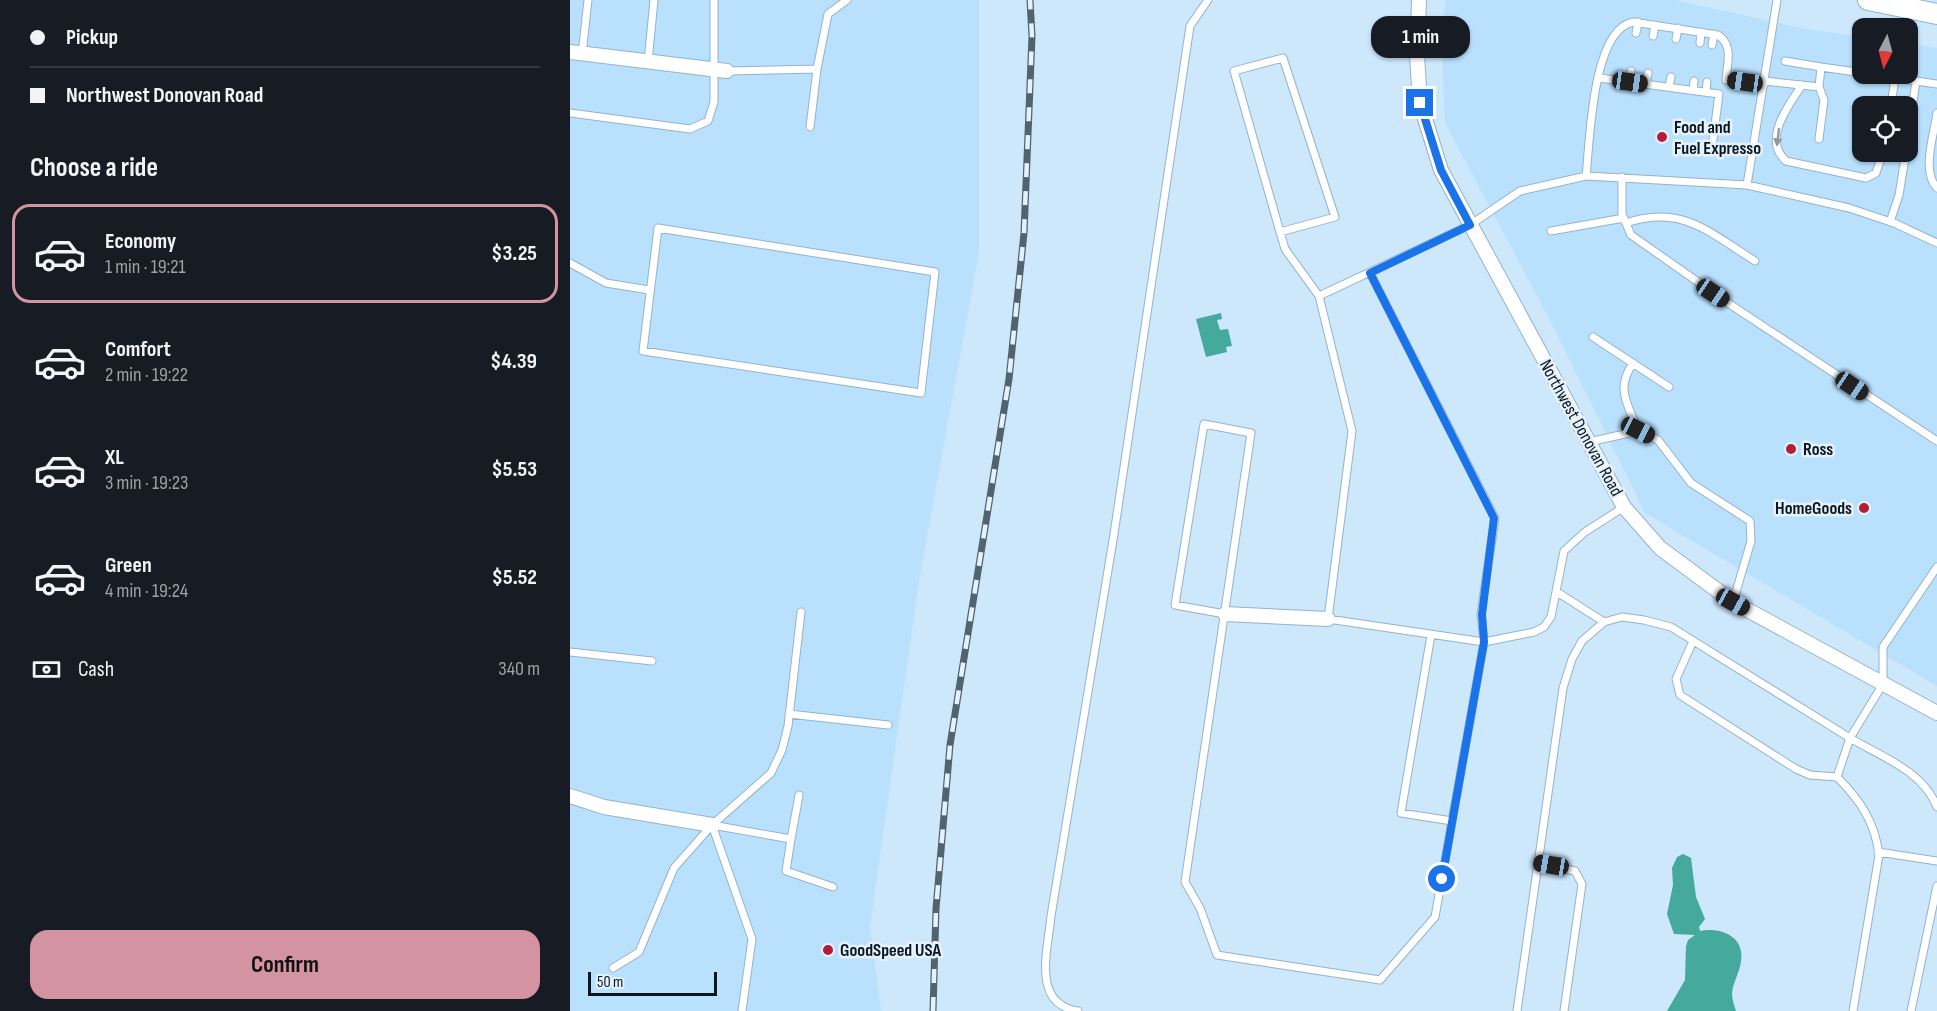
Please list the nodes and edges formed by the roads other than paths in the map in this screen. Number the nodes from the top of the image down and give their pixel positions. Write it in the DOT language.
graph roads {
  1 [pos="588,0"];
  2 [pos="654,0"];
  3 [pos="714,0"];
  4 [pos="847,0"];
  5 [pos="1208,0"];
  6 [pos="1419,0"];
  7 [pos="1777,0"];
  8 [pos="1868,0"];
  9 [pos="1937,14"];
  10 [pos="1638,22"];
  11 [pos="1655,25"];
  12 [pos="1677,28"];
  13 [pos="1701,32"];
  14 [pos="1636,33"];
  15 [pos="1714,34"];
  16 [pos="1653,36"];
  17 [pos="1676,39"];
  18 [pos="1700,43"];
  19 [pos="1712,45"];
  20 [pos="576,53"];
  21 [pos="1785,61"];
  22 [pos="648,62"];
  23 [pos="1821,67"];
  24 [pos="817,69"];
  25 [pos="712,70"];
  26 [pos="1631,70"];
  27 [pos="727,71"];
  28 [pos="1852,71"];
  29 [pos="1648,74"];
  30 [pos="1671,77"];
  31 [pos="1599,78"];
  32 [pos="1726,80"];
  33 [pos="1694,81"];
  34 [pos="1918,81"];
  35 [pos="1630,82"];
  36 [pos="1707,82"];
  37 [pos="1765,83"];
  38 [pos="1646,84"];
  39 [pos="1937,84"];
  40 [pos="1802,85"];
  41 [pos="1669,87"];
  42 [pos="1819,87"];
  43 [pos="1693,90"];
  44 [pos="1706,92"];
  45 [pos="1719,94"];
  46 [pos="570,113"];
  47 [pos="1937,113"];
  48 [pos="810,127"];
  49 [pos="1819,139"];
  50 [pos="1713,140"];
  51 [pos="1880,162"];
  52 [pos="1904,162"];
  53 [pos="1586,176"];
  54 [pos="1622,177"];
  55 [pos="1748,185"];
  56 [pos="1937,188"];
  57 [pos="1625,221"];
  58 [pos="1890,222"];
  59 [pos="1470,225"];
  60 [pos="1551,231"];
  61 [pos="1280,232"];
  62 [pos="1937,243"];
  63 [pos="1755,261"];
  64 [pos="570,263"];
  65 [pos="1370,273"];
  66 [pos="649,290"];
  67 [pos="1319,296"];
  68 [pos="1593,337"];
  69 [pos="1633,363"];
  70 [pos="1669,387"];
  71 [pos="1638,430"];
  72 [pos="1937,441"];
  73 [pos="1589,442"];
  74 [pos="1624,507"];
  75 [pos="1937,567"];
  76 [pos="1557,592"];
  77 [pos="1733,602"];
  78 [pos="801,612"];
  79 [pos="1225,614"];
  80 [pos="1328,619"];
  81 [pos="1604,622"];
  82 [pos="1431,634"];
  83 [pos="1693,641"];
  84 [pos="1484,642"];
  85 [pos="570,652"];
  86 [pos="652,661"];
  87 [pos="1883,684"];
  88 [pos="1937,713"];
  89 [pos="789,714"];
  90 [pos="888,725"];
  91 [pos="1850,738"];
  92 [pos="1837,777"];
  93 [pos="799,795"];
  94 [pos="570,796"];
  95 [pos="1937,807"];
  96 [pos="1452,821"];
  97 [pos="712,825"];
  98 [pos="791,839"];
  99 [pos="1878,852"];
  100 [pos="1937,861"];
  101 [pos="1538,863"];
  102 [pos="1937,886"];
  103 [pos="833,887"];
  104 [pos="613,968"];
  105 [pos="742,1011"];
  106 [pos="1078,1011"];
  107 [pos="1517,1011"];
  108 [pos="1563,1011"];
  109 [pos="1853,1011"];
  110 [pos="1911,1011"];
  1 -- 20 [label="lane"];
  2 -- 22 [label="lane"];
  3 -- 25 [label="lane"];
  4 -- 24 [label="lane"];
  5 -- 106 [label="lane"];
  6 -- 59 [label="street, Northwest Donovan Road"];
  7 -- 37 [label="lane"];
  8 -- 9 [label="main road"];
  10 -- 11 [label="lane"];
  10 -- 14 [label="lane"];
  10 -- 31 [label="lane"];
  11 -- 12 [label="lane"];
  11 -- 16 [label="lane"];
  12 -- 13 [label="lane"];
  12 -- 17 [label="lane"];
  13 -- 15 [label="lane"];
  13 -- 18 [label="lane"];
  15 -- 19 [label="lane"];
  15 -- 32 [label="lane"];
  20 -- 22 [label="street"];
  21 -- 23 [label="lane"];
  22 -- 25 [label="street"];
  23 -- 28 [label="lane"];
  23 -- 42 [label="lane"];
  24 -- 27 [label="lane"];
  24 -- 48 [label="lane"];
  25 -- 27 [label="street"];
  25 -- 46 [label="lane"];
  26 -- 35 [label="lane"];
  29 -- 38 [label="lane"];
  30 -- 41 [label="lane"];
  31 -- 35 [label="lane"];
  31 -- 53 [label="lane"];
  32 -- 37 [label="lane"];
  32 -- 45 [label="lane"];
  33 -- 43 [label="lane"];
  34 -- 39 [label="lane"];
  35 -- 38 [label="lane"];
  36 -- 44 [label="lane"];
  37 -- 40 [label="lane"];
  37 -- 55 [label="lane"];
  38 -- 41 [label="lane"];
  40 -- 42 [label="lane"];
  40 -- 51 [label="lane, one-way"];
  41 -- 43 [label="lane"];
  42 -- 49 [label="lane"];
  43 -- 44 [label="lane"];
  44 -- 45 [label="lane"];
  45 -- 50 [label="lane"];
  47 -- 56 [label="lane"];
  52 -- 58 [label="lane"];
  53 -- 54 [label="lane"];
  53 -- 59 [label="lane"];
  54 -- 55 [label="lane"];
  54 -- 57 [label="lane"];
  55 -- 58 [label="lane"];
  57 -- 60 [label="lane"];
  57 -- 63 [label="lane"];
  57 -- 72 [label="lane"];
  58 -- 62 [label="lane"];
  59 -- 65 [label="lane"];
  59 -- 73 [label="street, Northwest Donovan Road"];
  61 -- 61 [label="lane"];
  61 -- 67 [label="lane"];
  64 -- 66 [label="lane"];
  65 -- 67 [label="lane"];
  65 -- 84 [label="lane"];
  66 -- 66 [label="lane"];
  67 -- 80 [label="lane"];
  68 -- 69 [label="lane"];
  69 -- 70 [label="lane"];
  69 -- 71 [label="lane"];
  71 -- 73 [label="lane"];
  71 -- 77 [label="lane"];
  73 -- 74 [label="street, Northwest Donovan Road"];
  74 -- 76 [label="lane"];
  74 -- 77 [label="street, Northwest Donovan Road"];
  75 -- 87 [label="lane"];
  76 -- 81 [label="lane"];
  76 -- 84 [label="lane"];
  77 -- 87 [label="street, Northwest Donovan Road"];
  78 -- 89 [label="lane"];
  79 -- 79 [label="lane"];
  79 -- 80 [label="street"];
  79 -- 96 [label="lane"];
  80 -- 82 [label="lane"];
  81 -- 83 [label="lane"];
  81 -- 101 [label="lane"];
  82 -- 84 [label="lane"];
  82 -- 96 [label="lane"];
  83 -- 91 [label="lane"];
  83 -- 92 [label="lane"];
  84 -- 96 [label="lane"];
  85 -- 86 [label="lane"];
  87 -- 88 [label="street, Northwest Donovan Road"];
  87 -- 91 [label="lane"];
  89 -- 90 [label="lane"];
  89 -- 97 [label="lane"];
  91 -- 92 [label="lane"];
  91 -- 95 [label="lane"];
  92 -- 99 [label="lane"];
  93 -- 98 [label="lane"];
  94 -- 97 [label="street"];
  97 -- 98 [label="lane"];
  97 -- 104 [label="lane"];
  97 -- 105 [label="lane"];
  98 -- 103 [label="lane"];
  99 -- 100 [label="lane"];
  99 -- 109 [label="lane"];
  101 -- 107 [label="lane"];
  101 -- 108 [label="lane"];
  102 -- 110 [label="lane"];
}
